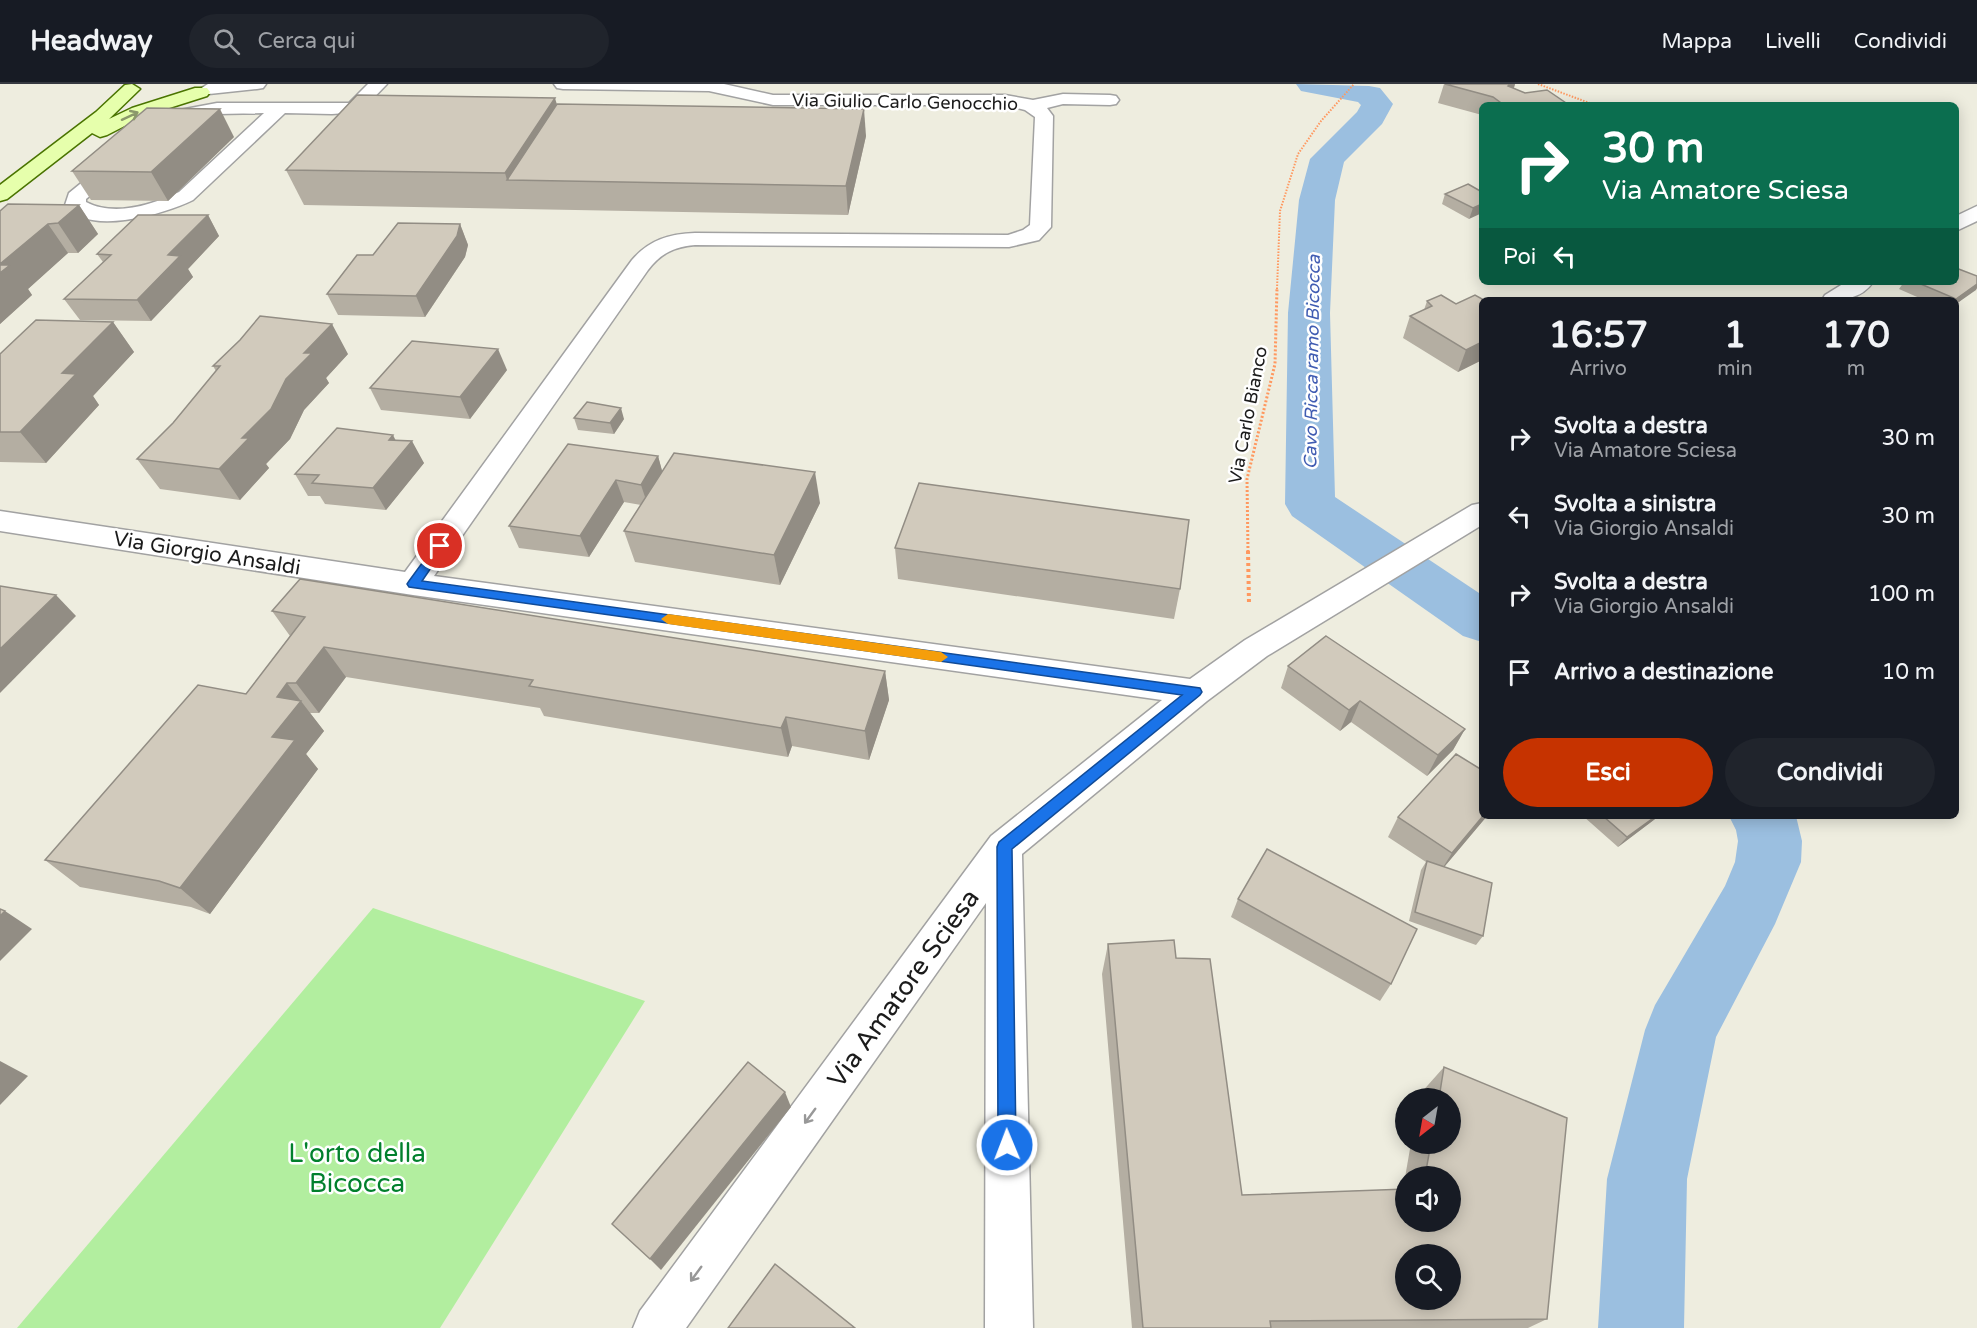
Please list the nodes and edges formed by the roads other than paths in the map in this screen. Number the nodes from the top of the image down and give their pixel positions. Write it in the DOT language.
graph roads {
  1 [pos="257,84"];
  2 [pos="378,84"];
  3 [pos="563,84"];
  4 [pos="131,87"];
  5 [pos="210,88"];
  6 [pos="1110,100"];
  7 [pos="1032,106"];
  8 [pos="279,109"];
  9 [pos="165,124"];
  10 [pos="58,150"];
  11 [pos="129,153"];
  12 [pos="0,195"];
  13 [pos="1977,212"];
  14 [pos="1959,223"];
  15 [pos="1857,285"];
  16 [pos="1838,297"];
  17 [pos="1479,514"];
  18 [pos="0,521"];
  19 [pos="413,584"];
  20 [pos="1195,692"];
  21 [pos="1004,847"];
  22 [pos="657,1328"];
  23 [pos="1009,1328"];
  1 -- 5 [label="street"];
  2 -- 8 [label="street"];
  3 -- 7 [label="street, Via Giulio Carlo Genocchio"];
  4 -- 5 [label="main road"];
  4 -- 10 [label="main road"];
  10 -- 5 [label="main road, one-way"];
  6 -- 7 [label="street"];
  7 -- 19 [label="street, Via Giulio Carlo Genocchio"];
  8 -- 9 [label="street"];
  8 -- 11 [label="street"];
  10 -- 12 [label="main road"];
  13 -- 14 [label="street"];
  15 -- 16 [label="street"];
  17 -- 20 [label="street, Via Amatore Sciesa"];
  18 -- 19 [label="street, Via Giorgio Ansaldi"];
  19 -- 20 [label="street, Via Giorgio Ansaldi"];
  20 -- 21 [label="street, Via Amatore Sciesa"];
  21 -- 22 [label="street, Via Amatore Sciesa, one-way"];
  21 -- 23 [label="street"];
}
